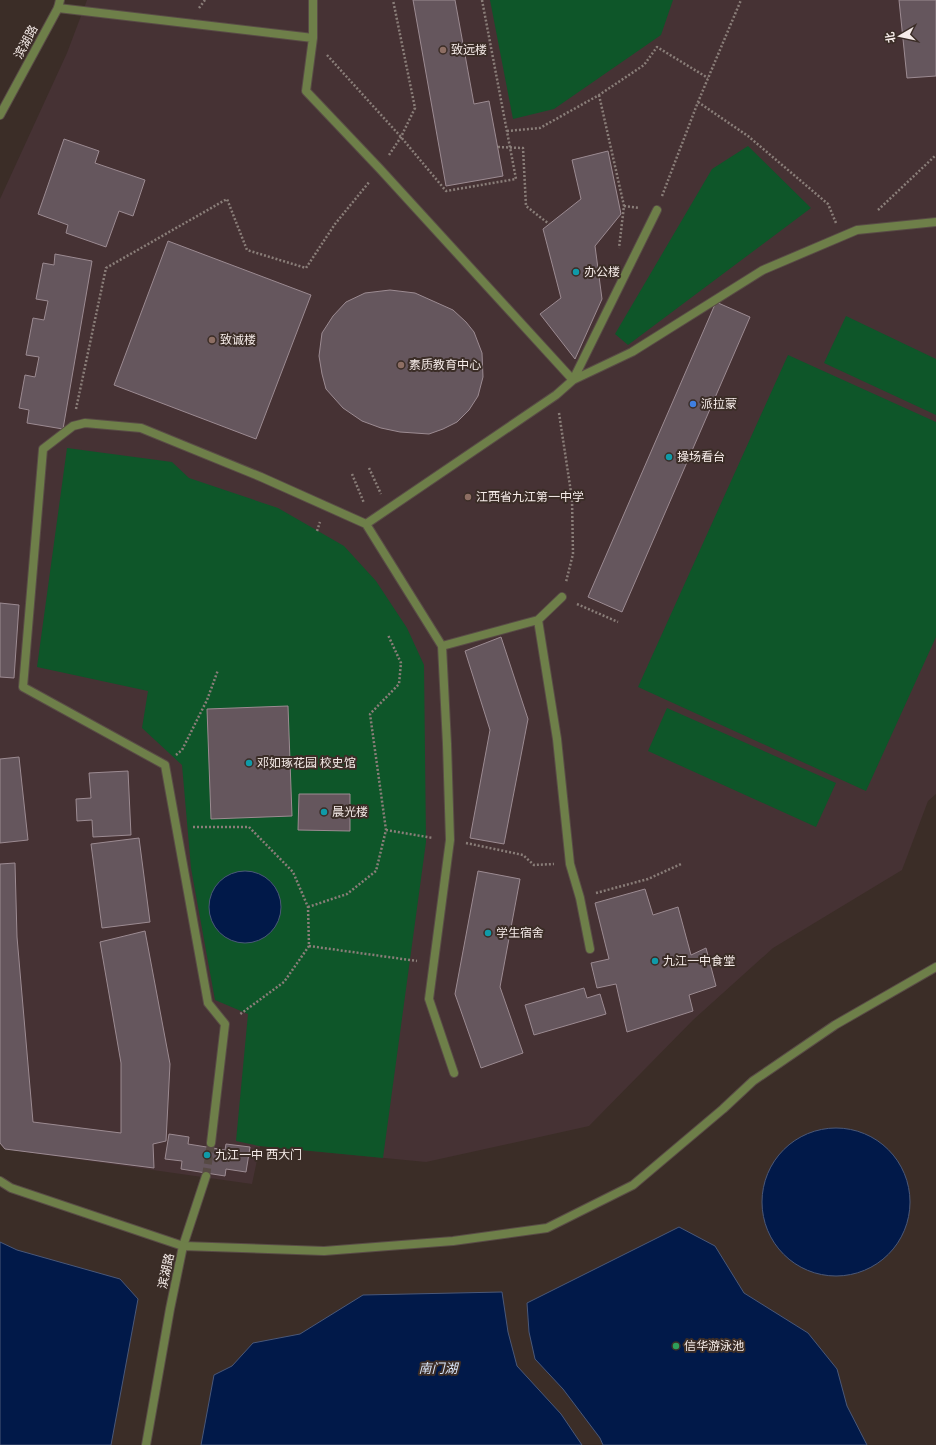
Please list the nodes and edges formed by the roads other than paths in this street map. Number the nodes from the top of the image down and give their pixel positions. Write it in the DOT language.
graph roads {
  1 [pos="313,0"];
  2 [pos="59,4"];
  3 [pos="313,38"];
  4 [pos="0,115"];
  5 [pos="657,210"];
  6 [pos="936,222"];
  7 [pos="573,380"];
  8 [pos="366,524"];
  9 [pos="562,597"];
  10 [pos="538,620"];
  11 [pos="442,646"];
  12 [pos="590,949"];
  13 [pos="936,967"];
  14 [pos="454,1073"];
  15 [pos="210,1143"];
  16 [pos="206,1176"];
  17 [pos="0,1181"];
  18 [pos="183,1246"];
  19 [pos="146,1445"];
  1 -- 3 [label="street"];
  2 -- 3 [label="street"];
  2 -- 4 [label="street, 滨湖路"];
  3 -- 7 [label="street"];
  5 -- 7 [label="street"];
  6 -- 7 [label="street"];
  7 -- 8 [label="street"];
  8 -- 11 [label="street"];
  8 -- 15 [label="street"];
  9 -- 10 [label="street"];
  10 -- 11 [label="street"];
  10 -- 12 [label="street"];
  11 -- 14 [label="street"];
  13 -- 18 [label="street"];
  16 -- 18 [label="street"];
  17 -- 18 [label="street, 滨湖路"];
  18 -- 19 [label="street, 滨湖路"];
}
